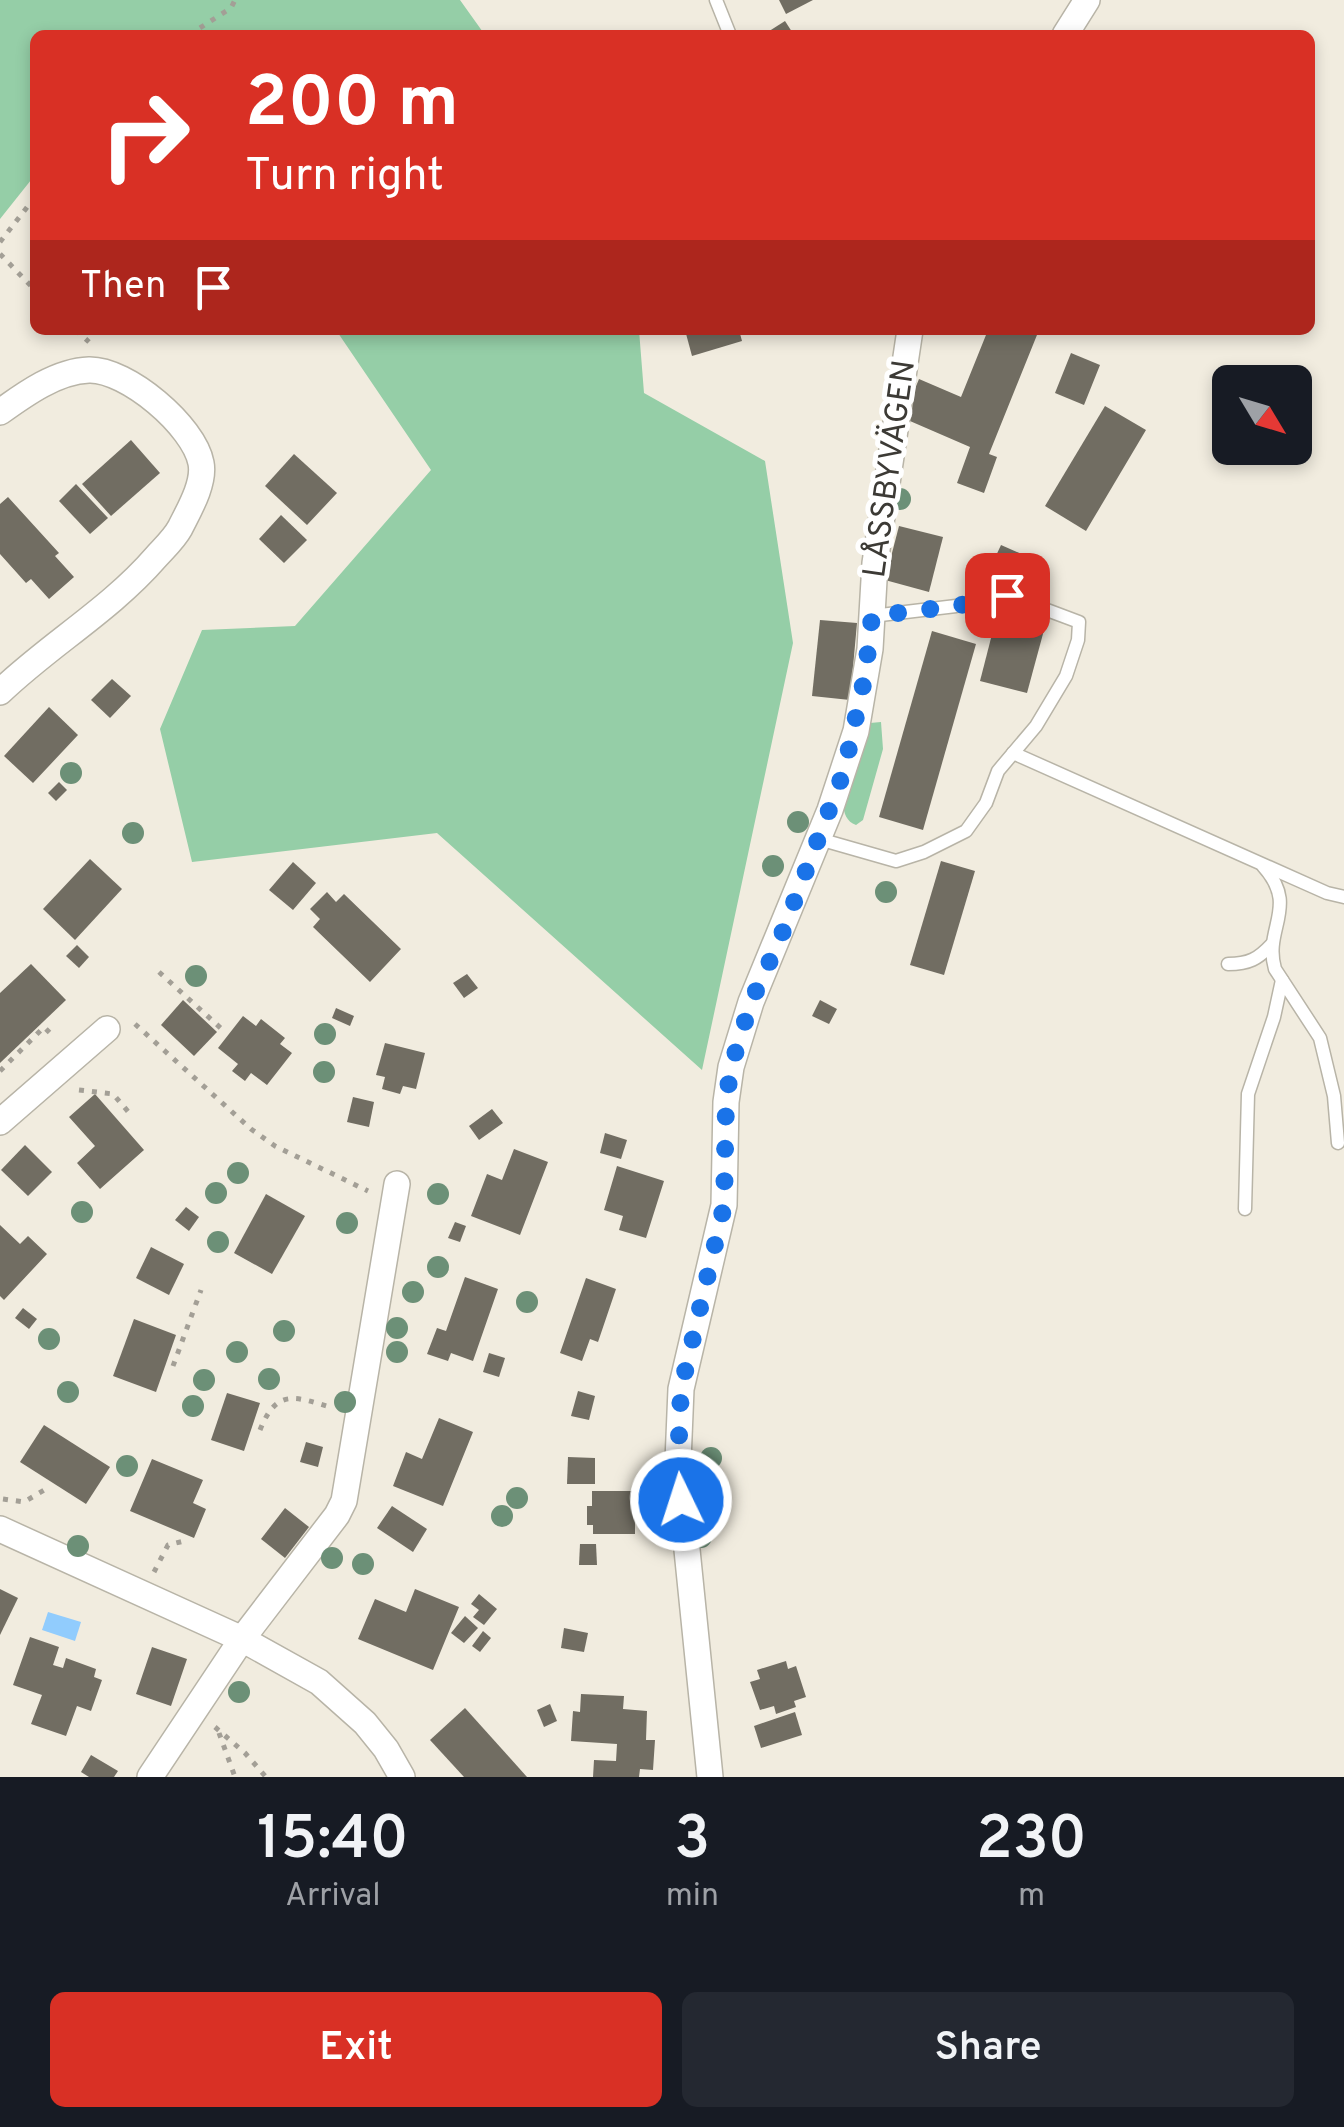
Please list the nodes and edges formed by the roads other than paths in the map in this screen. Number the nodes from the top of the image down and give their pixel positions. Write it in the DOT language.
graph roads {
  1 [pos="716,0"];
  2 [pos="1087,0"];
  3 [pos="728,30"];
  4 [pos="1067,30"];
  5 [pos="909,335"];
  6 [pos="0,412"];
  7 [pos="872,616"];
  8 [pos="0,692"];
  9 [pos="1013,753"];
  10 [pos="819,839"];
  11 [pos="1262,864"];
  12 [pos="1344,896"];
  13 [pos="1274,943"];
  14 [pos="1228,964"];
  15 [pos="1282,980"];
  16 [pos="107,1028"];
  17 [pos="0,1122"];
  18 [pos="1338,1143"];
  19 [pos="395,1193"];
  20 [pos="1244,1209"];
  21 [pos="0,1529"];
  22 [pos="242,1639"];
  23 [pos="150,1777"];
  24 [pos="402,1777"];
  25 [pos="710,1777"];
  1 -- 3 [label="lane"];
  2 -- 4 [label="street"];
  5 -- 7 [label="street, LÅSSBYVÄGEN"];
  6 -- 8 [label="street"];
  7 -- 9 [label="lane"];
  7 -- 10 [label="street, LÅSSBYVÄGEN"];
  9 -- 10 [label="lane"];
  9 -- 11 [label="lane"];
  10 -- 25 [label="street, LÅSSBYVÄGEN"];
  11 -- 12 [label="lane"];
  11 -- 13 [label="lane"];
  13 -- 14 [label="lane"];
  13 -- 15 [label="lane"];
  15 -- 18 [label="lane"];
  15 -- 20 [label="lane"];
  16 -- 17 [label="street"];
  19 -- 22 [label="street"];
  21 -- 22 [label="street"];
  22 -- 23 [label="street"];
  22 -- 24 [label="street"];
}
